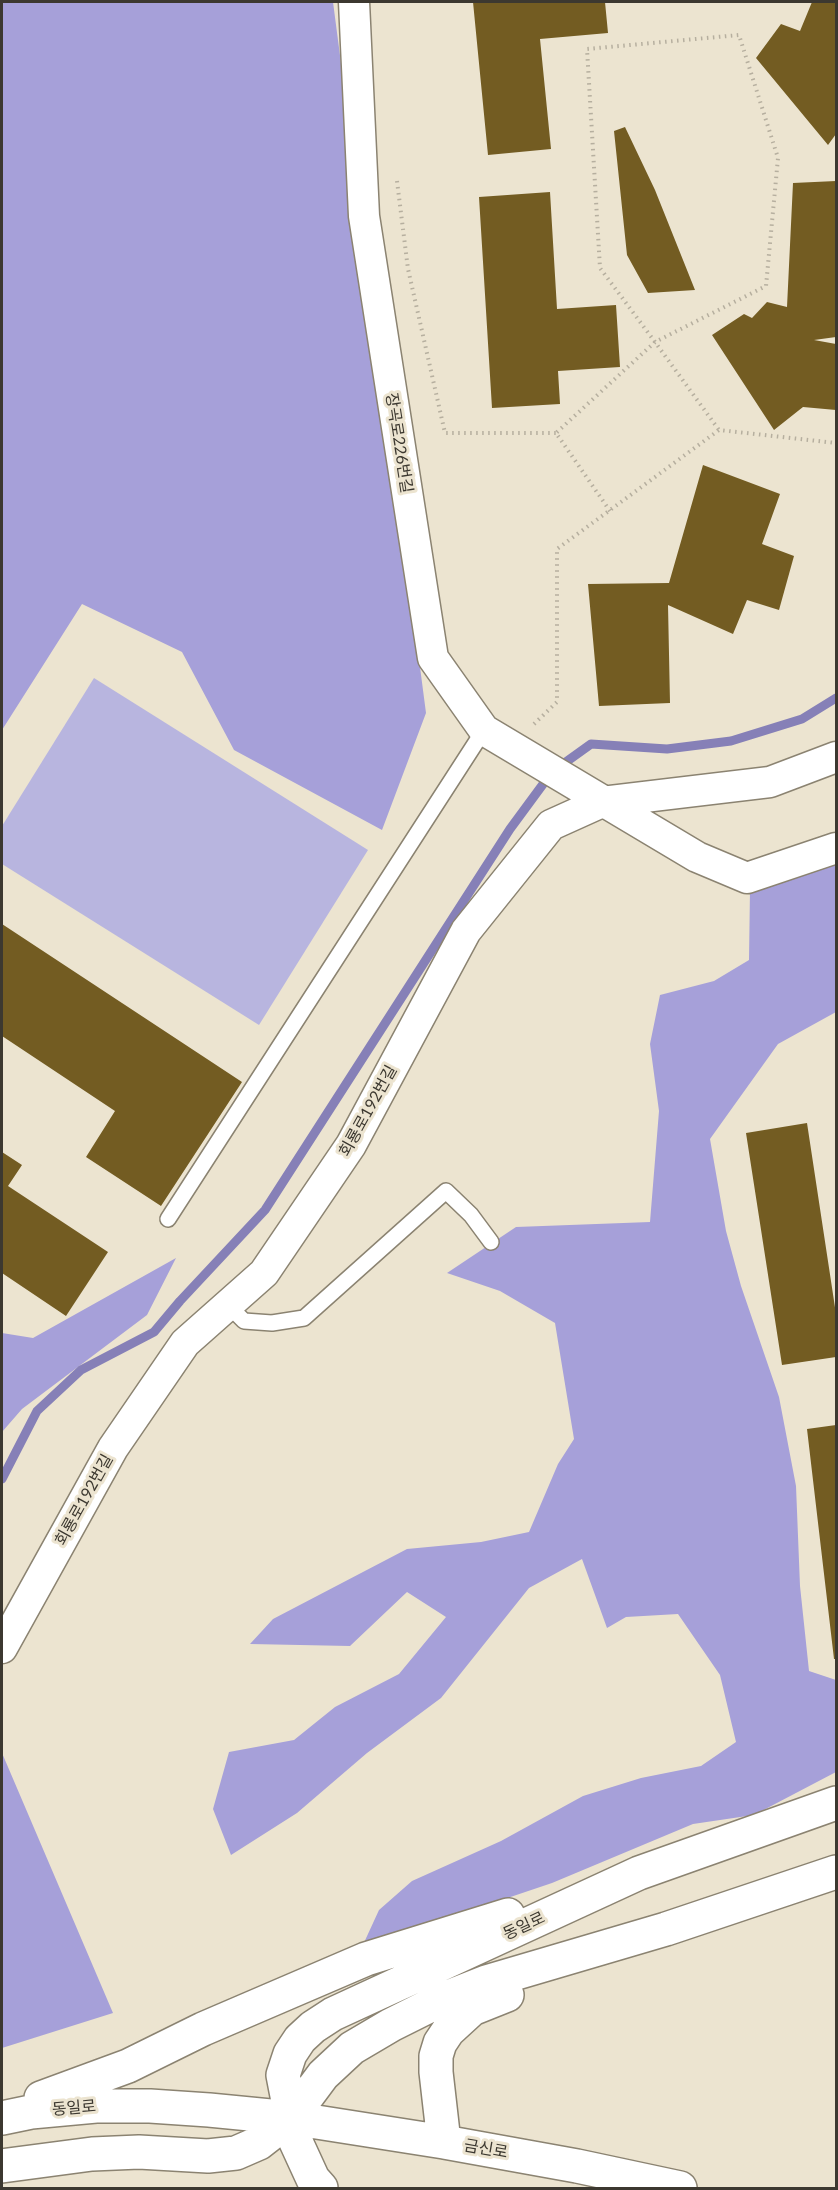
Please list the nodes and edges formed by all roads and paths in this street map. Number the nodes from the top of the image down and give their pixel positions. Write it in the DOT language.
graph roads {
  1 [pos="354,2"];
  2 [pos="396,176"];
  3 [pos="655,342"];
  4 [pos="719,430"];
  5 [pos="556,433"];
  6 [pos="837,443"];
  7 [pos="610,510"];
  8 [pos="497,738"];
  9 [pos="837,757"];
  10 [pos="595,797"];
  11 [pos="837,848"];
  12 [pos="168,1220"];
  13 [pos="491,1242"];
  14 [pos="228,1305"];
  15 [pos="2,1648"];
  16 [pos="837,1803"];
  17 [pos="837,1872"];
  18 [pos="639,1873"];
  19 [pos="666,1929"];
  20 [pos="2,2110"];
  21 [pos="2,2118"];
  22 [pos="291,2118"];
  23 [pos="444,2142"];
  24 [pos="2,2166"];
  25 [pos="321,2188"];
  26 [pos="681,2188"];
  1 -- 8 [label="street, 장곡로226번길"];
  2 -- 5 [label="path"];
  3 -- 3 [label="path"];
  3 -- 4 [label="path"];
  3 -- 5 [label="path"];
  4 -- 6 [label="path"];
  4 -- 7 [label="path"];
  5 -- 7 [label="path"];
  7 -- 8 [label="path"];
  8 -- 10 [label="street, 장곡로226번길"];
  8 -- 12 [label="lane"];
  9 -- 10 [label="street, 회룡로192번길"];
  10 -- 11 [label="street"];
  10 -- 14 [label="street, 회룡로192번길"];
  13 -- 14 [label="lane"];
  14 -- 15 [label="street, 회룡로192번길"];
  16 -- 18 [label="street, 동일로"];
  17 -- 19 [label="street"];
  18 -- 20 [label="street"];
  18 -- 22 [label="street, 동일로"];
  19 -- 22 [label="street"];
  19 -- 23 [label="street"];
  21 -- 22 [label="street, 동일로"];
  22 -- 23 [label="street, 금신로"];
  22 -- 24 [label="street"];
  22 -- 25 [label="street, 동일로"];
  23 -- 26 [label="street, 금신로"];
}
